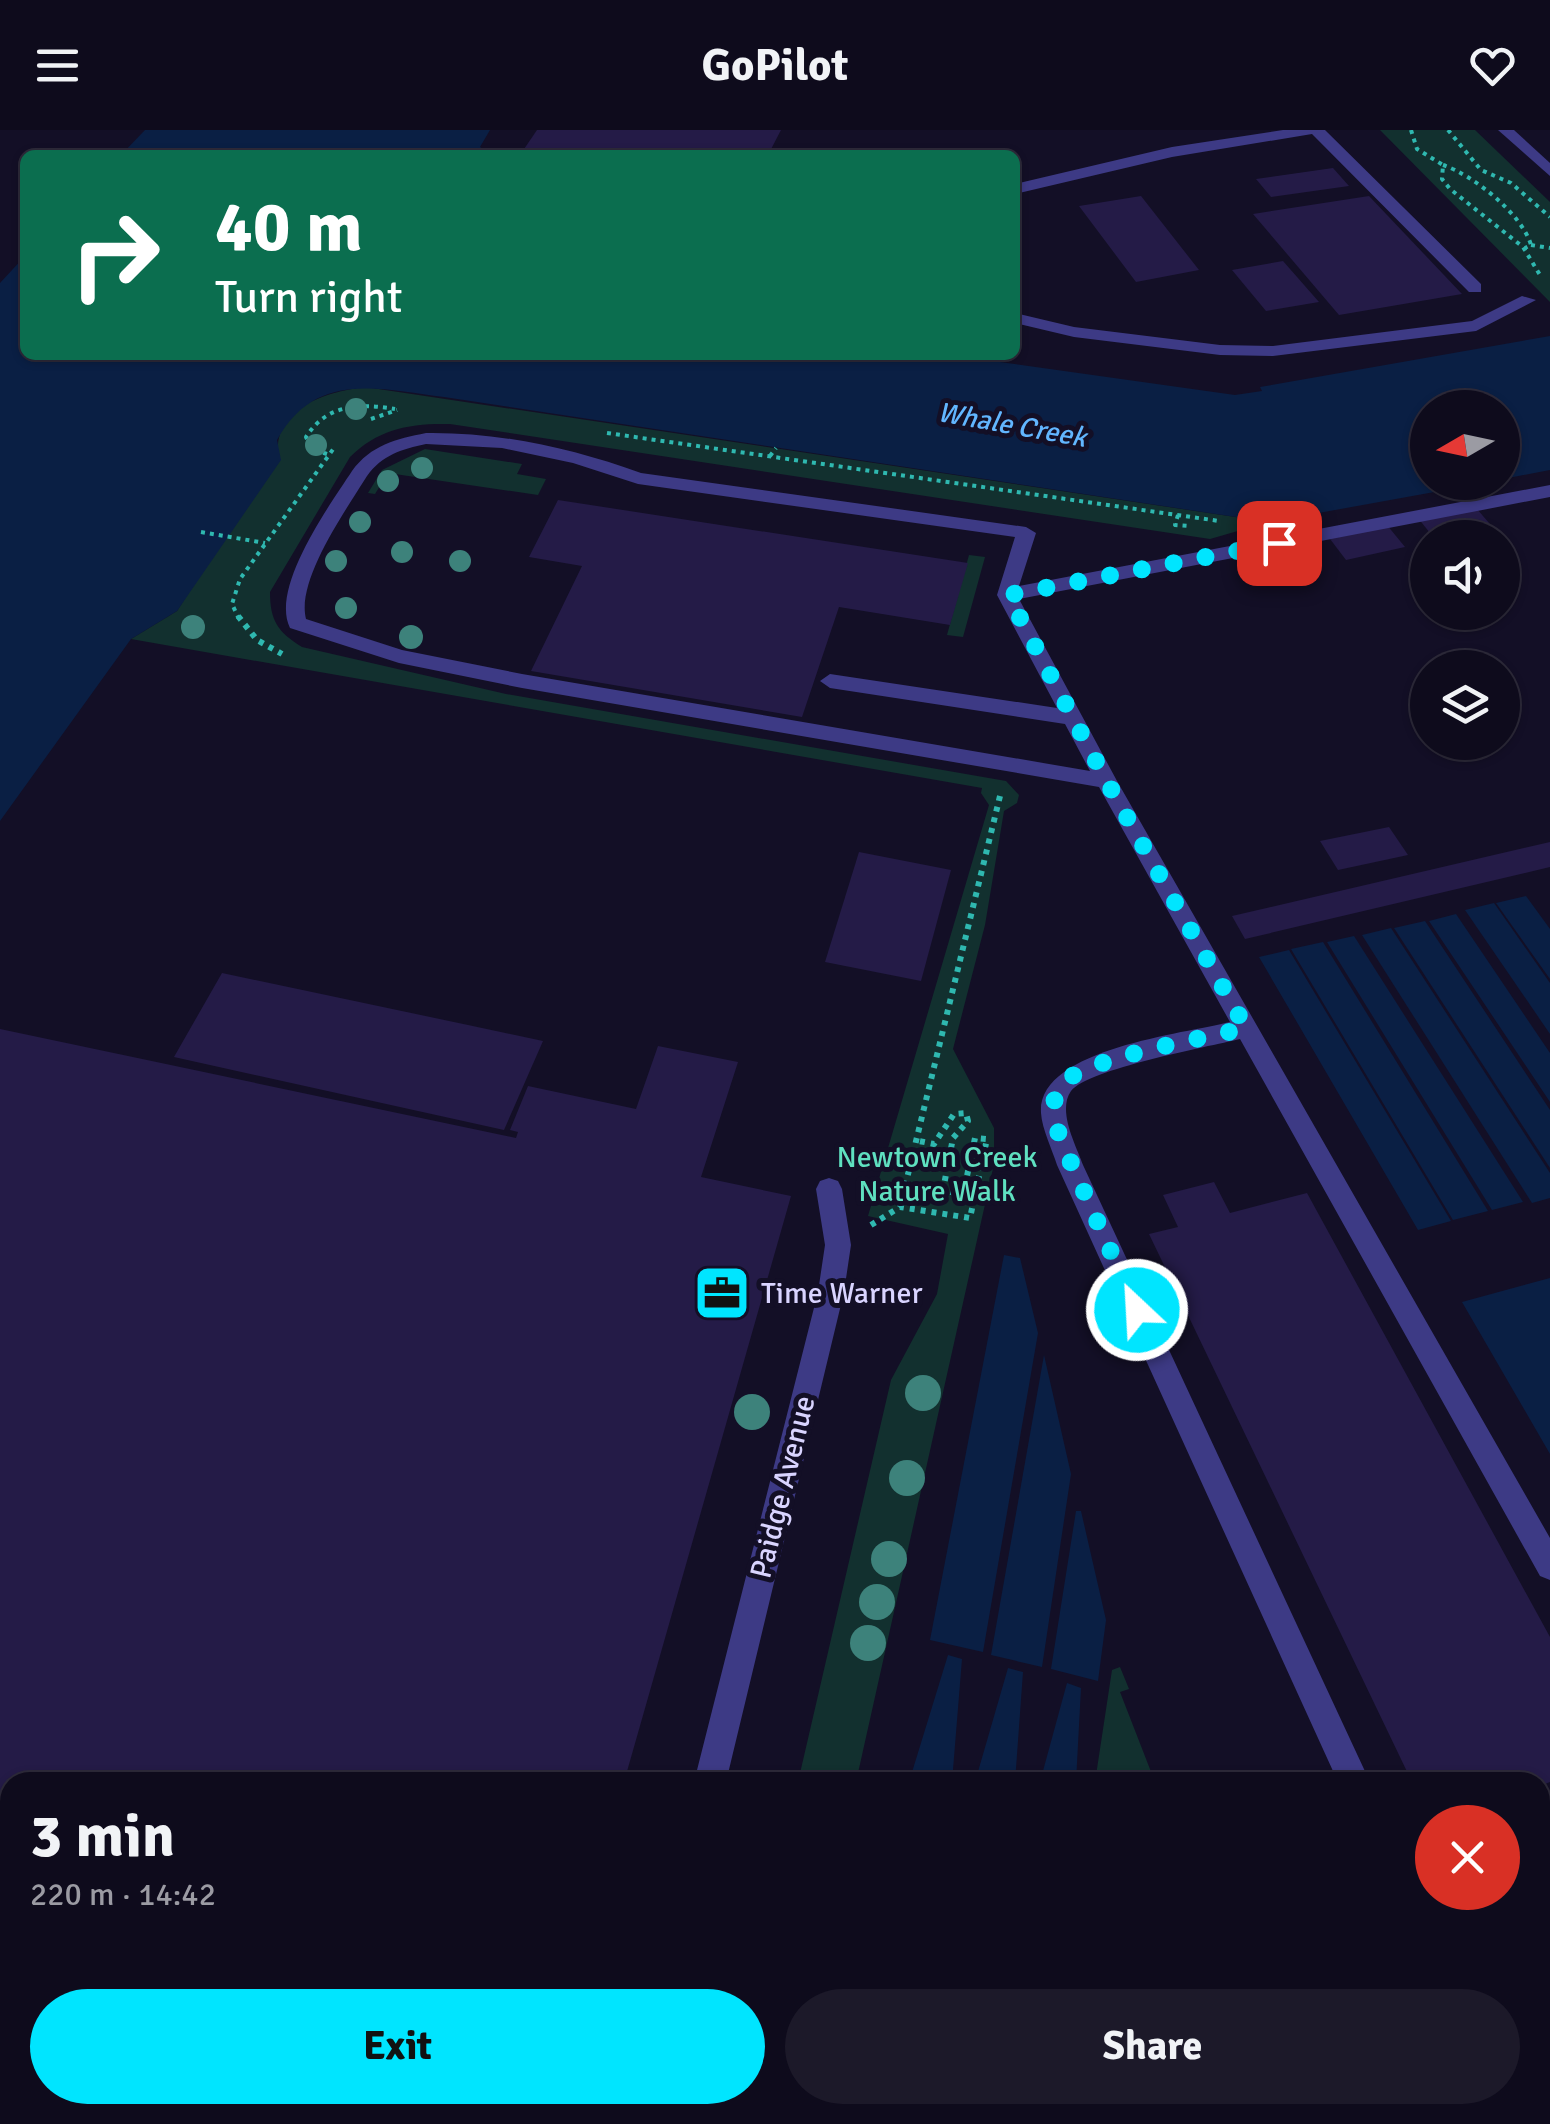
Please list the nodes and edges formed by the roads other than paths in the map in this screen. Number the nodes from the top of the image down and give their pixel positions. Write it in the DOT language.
graph roads {
  1 [pos="1314,130"];
  2 [pos="1505,130"];
  3 [pos="1550,171"];
  4 [pos="1020,188"];
  5 [pos="1476,288"];
  6 [pos="1528,300"];
  7 [pos="1020,319"];
  8 [pos="1550,491"];
  9 [pos="1008,595"];
  10 [pos="830,681"];
  11 [pos="1072,718"];
  12 [pos="1106,780"];
  13 [pos="1246,1028"];
  14 [pos="830,1189"];
  15 [pos="1550,1566"];
  16 [pos="712,1772"];
  17 [pos="1349,1772"];
  1 -- 4 [label="street"];
  1 -- 5 [label="street"];
  2 -- 3 [label="street"];
  6 -- 7 [label="street"];
  8 -- 9 [label="street"];
  9 -- 11 [label="street"];
  9 -- 12 [label="street"];
  10 -- 11 [label="street"];
  11 -- 12 [label="street"];
  12 -- 13 [label="street"];
  13 -- 15 [label="street"];
  13 -- 17 [label="street"];
  14 -- 16 [label="street, Paidge Avenue"];
}
